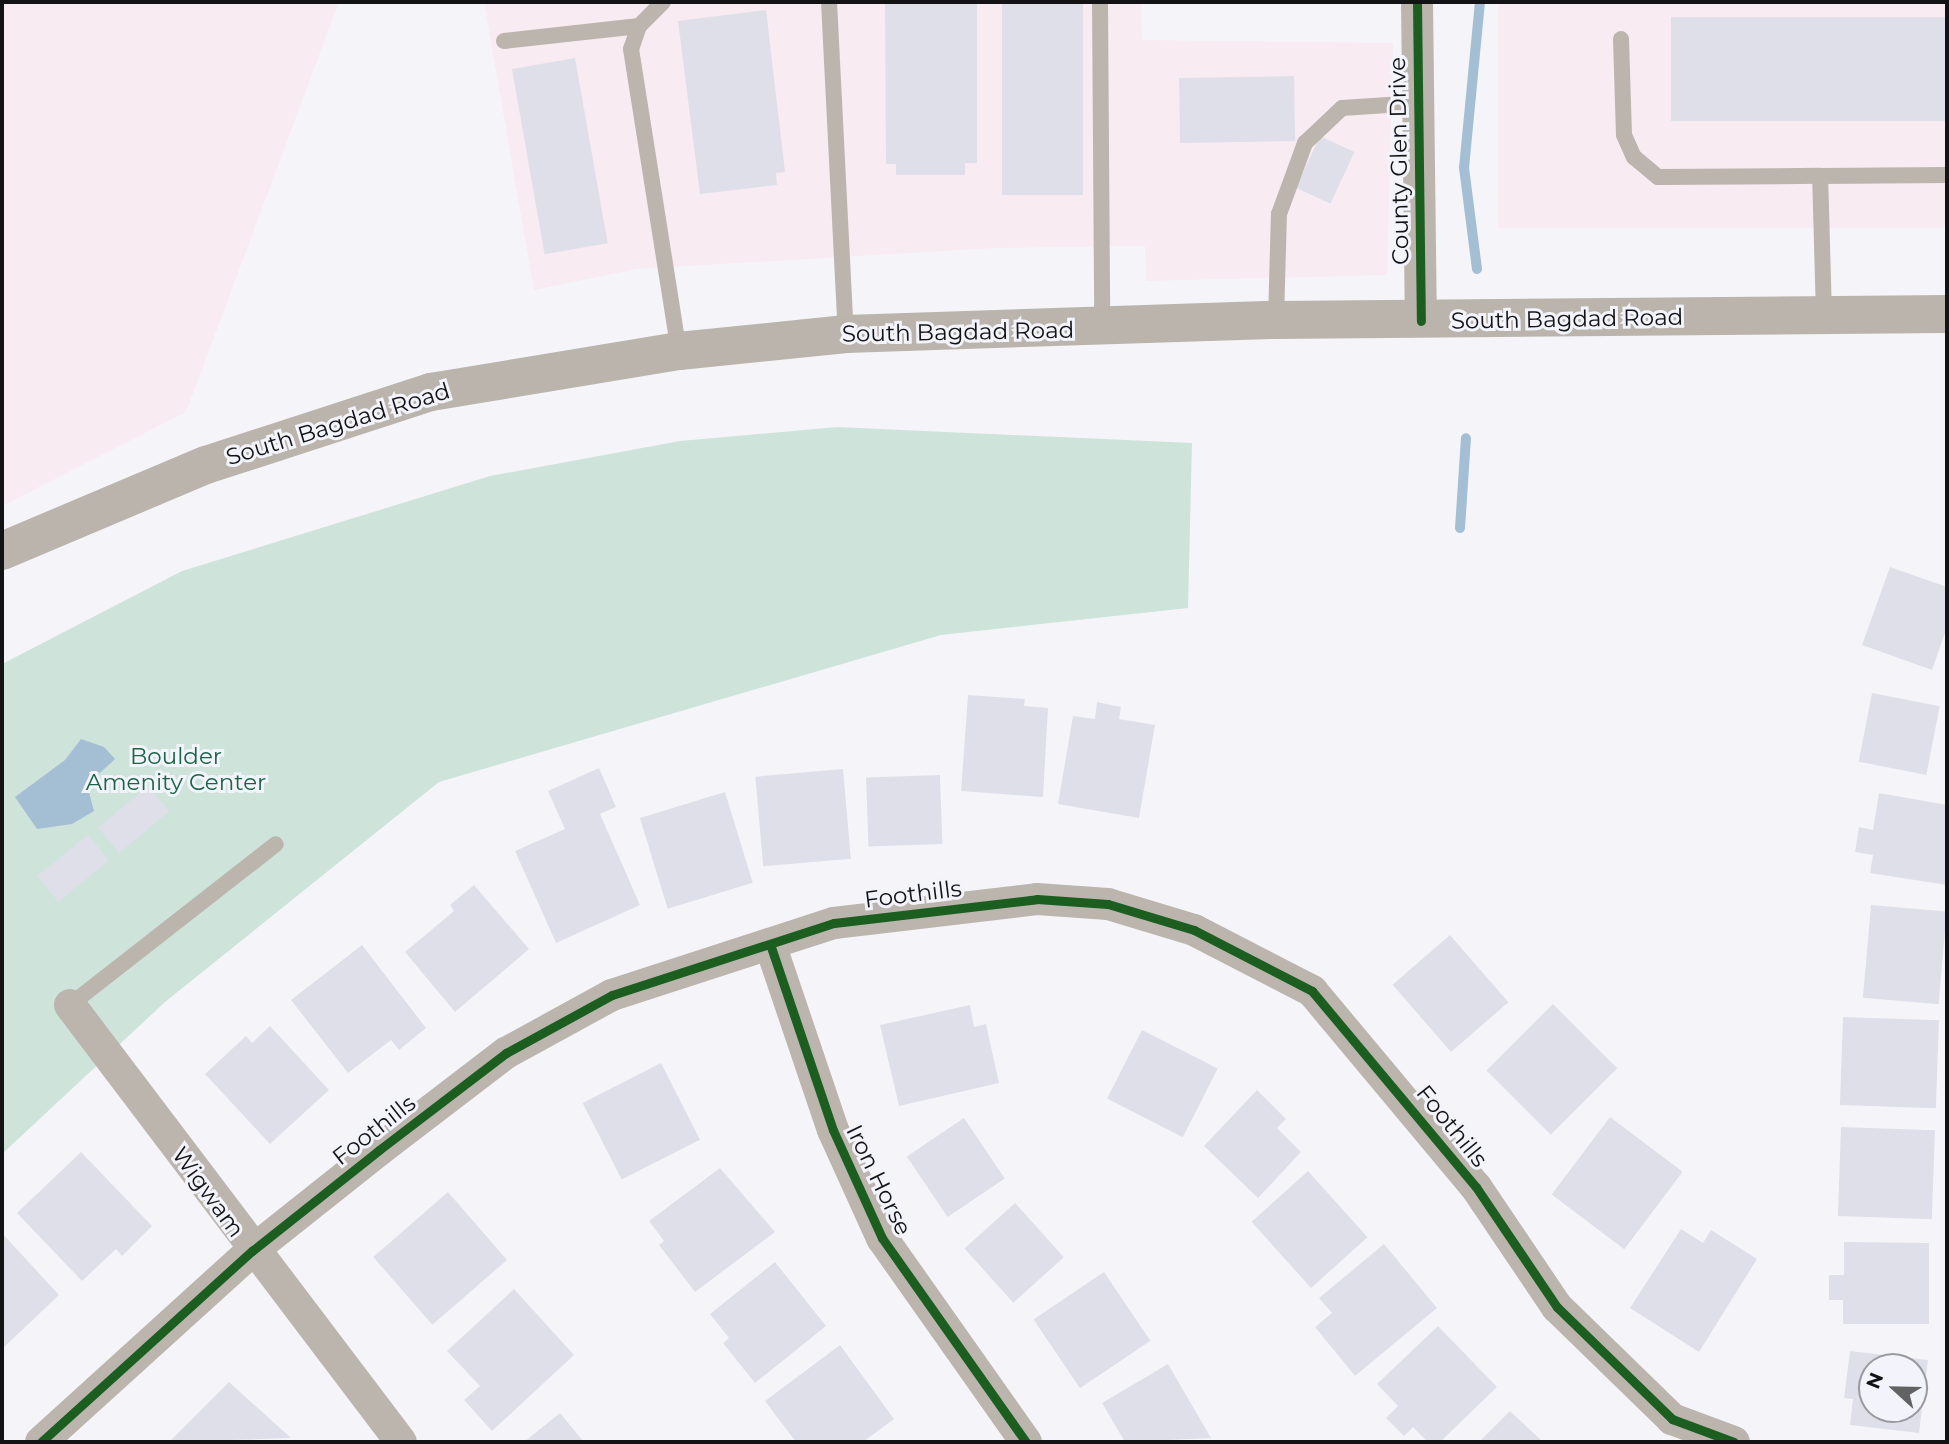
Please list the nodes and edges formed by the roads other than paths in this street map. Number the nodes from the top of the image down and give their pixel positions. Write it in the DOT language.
graph roads {
  1 [pos="663,2"];
  2 [pos="830,2"];
  3 [pos="1100,2"];
  4 [pos="1417,2"];
  5 [pos="639,26"];
  6 [pos="1621,39"];
  7 [pos="504,41"];
  8 [pos="1418,103"];
  9 [pos="1947,175"];
  10 [pos="1820,176"];
  11 [pos="1947,314"];
  12 [pos="1824,316"];
  13 [pos="1276,320"];
  14 [pos="1421,321"];
  15 [pos="1102,328"];
  16 [pos="846,334"];
  17 [pos="679,351"];
  18 [pos="2,551"];
  19 [pos="276,844"];
  20 [pos="771,944"];
  21 [pos="70,1005"];
  22 [pos="252,1251"];
  23 [pos="41,1442"];
  24 [pos="401,1442"];
  25 [pos="1026,1442"];
  26 [pos="1734,1442"];
  1 -- 5 [label="lane"];
  2 -- 16 [label="lane"];
  3 -- 15 [label="lane"];
  4 -- 8 [label="street, County Glen Drive"];
  5 -- 7 [label="lane"];
  5 -- 17 [label="lane"];
  6 -- 10 [label="lane"];
  8 -- 13 [label="lane"];
  8 -- 14 [label="street, County Glen Drive"];
  9 -- 10 [label="lane"];
  10 -- 12 [label="lane"];
  11 -- 12 [label="main road, South Bagdad Road"];
  12 -- 14 [label="main road, South Bagdad Road"];
  13 -- 14 [label="main road, South Bagdad Road"];
  13 -- 15 [label="main road, South Bagdad Road"];
  15 -- 16 [label="main road, South Bagdad Road"];
  16 -- 17 [label="main road, South Bagdad Road"];
  17 -- 18 [label="main road, South Bagdad Road"];
  19 -- 21 [label="lane"];
  20 -- 22 [label="street, Foothills"];
  20 -- 25 [label="street, Iron Horse"];
  20 -- 26 [label="street, Foothills"];
  21 -- 22 [label="street, Wigwam"];
  22 -- 23 [label="street, Foothills"];
  22 -- 24 [label="street, Wigwam"];
}
